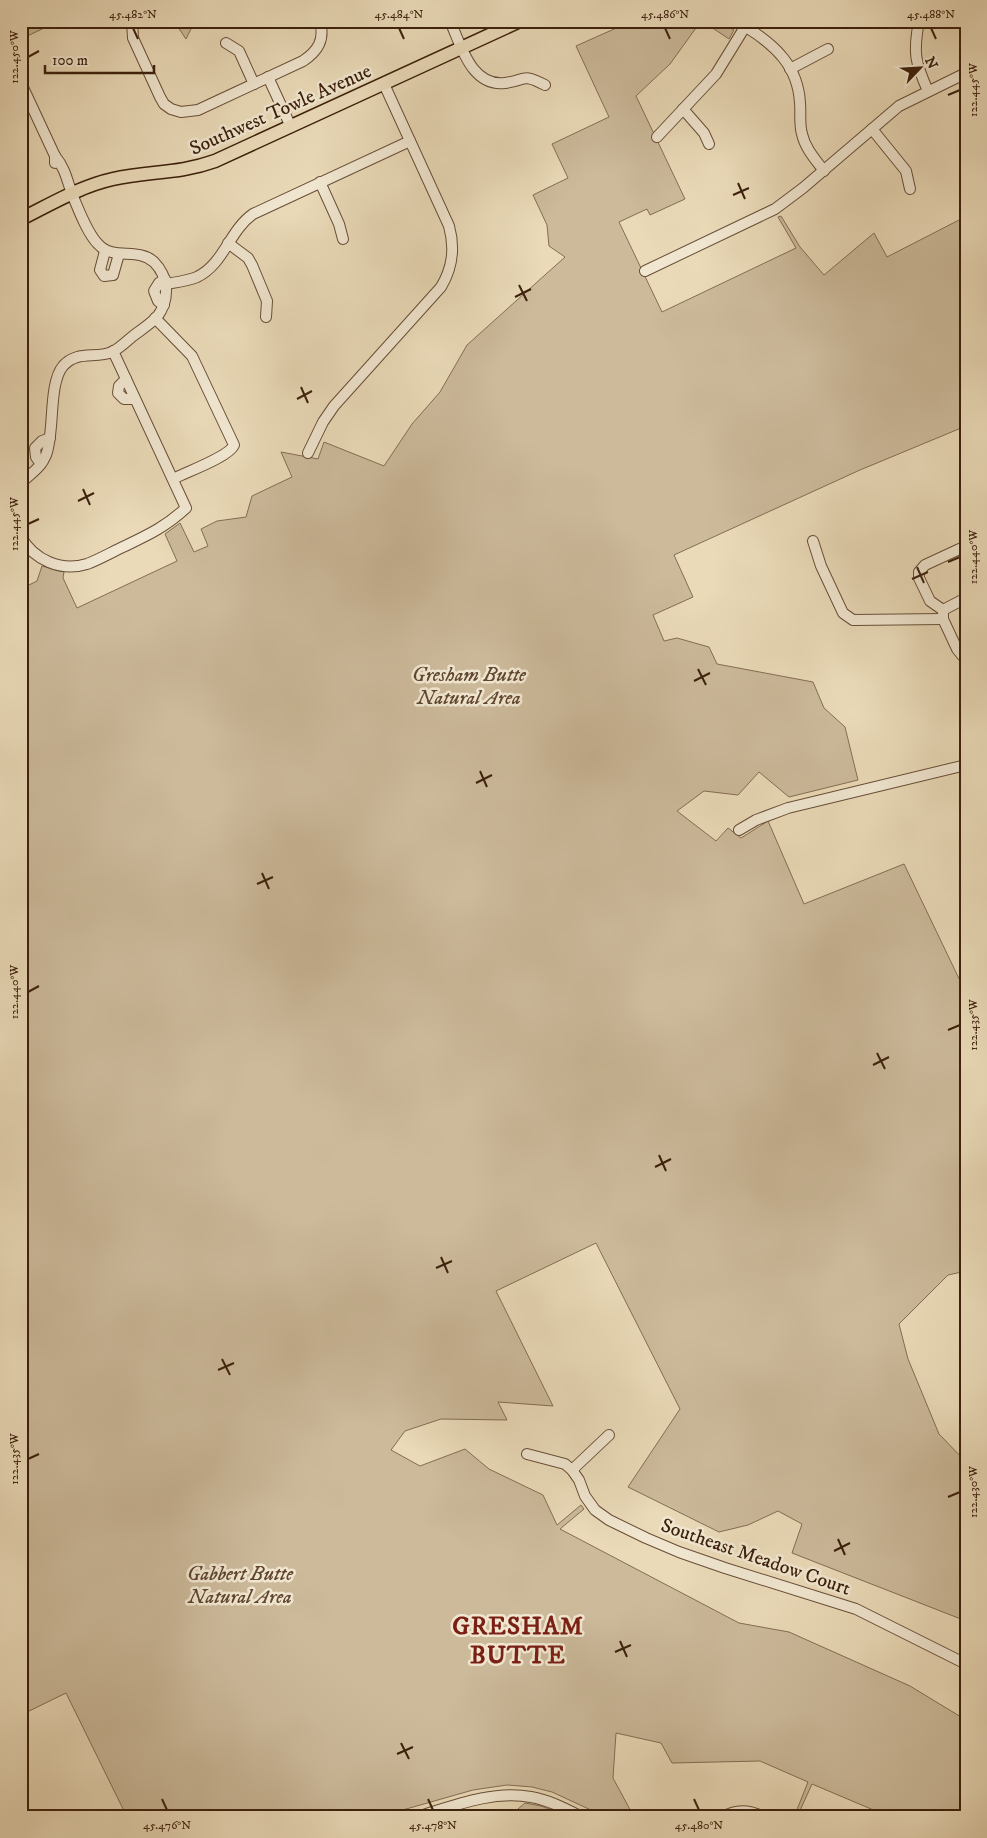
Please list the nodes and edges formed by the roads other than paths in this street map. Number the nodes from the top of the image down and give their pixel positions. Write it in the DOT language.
graph roads {
  1 [pos="132,21"];
  2 [pos="320,21"];
  3 [pos="450,21"];
  4 [pos="520,21"];
  5 [pos="920,21"];
  6 [pos="747,24"];
  7 [pos="226,43"];
  8 [pos="462,48"];
  9 [pos="828,48"];
  10 [pos="790,69"];
  11 [pos="966,73"];
  12 [pos="268,77"];
  13 [pos="21,83"];
  14 [pos="254,84"];
  15 [pos="384,84"];
  16 [pos="545,85"];
  17 [pos="928,91"];
  18 [pos="683,110"];
  19 [pos="291,127"];
  20 [pos="872,129"];
  21 [pos="657,137"];
  22 [pos="410,141"];
  23 [pos="709,144"];
  24 [pos="824,171"];
  25 [pos="320,182"];
  26 [pos="910,189"];
  27 [pos="72,194"];
  28 [pos="21,219"];
  29 [pos="343,238"];
  30 [pos="228,243"];
  31 [pos="106,251"];
  32 [pos="118,254"];
  33 [pos="644,272"];
  34 [pos="165,282"];
  35 [pos="266,316"];
  36 [pos="155,318"];
  37 [pos="113,352"];
  38 [pos="308,453"];
  39 [pos="173,478"];
  40 [pos="21,483"];
  41 [pos="21,537"];
  42 [pos="813,541"];
  43 [pos="966,546"];
  44 [pos="966,598"];
  45 [pos="943,614"];
  46 [pos="966,660"];
  47 [pos="966,765"];
  48 [pos="966,787"];
  49 [pos="966,798"];
  50 [pos="739,830"];
  51 [pos="609,1435"];
  52 [pos="527,1454"];
  53 [pos="572,1470"];
  54 [pos="966,1664"];
  55 [pos="417,1817"];
  56 [pos="582,1817"];
  57 [pos="723,1817"];
  58 [pos="764,1817"];
  1 -- 14 [label="street"];
  2 -- 12 [label="street"];
  3 -- 8 [label="street"];
  4 -- 8 [label="main road, Southwest Towle Avenue"];
  5 -- 17 [label="street"];
  6 -- 10 [label="street"];
  6 -- 18 [label="street"];
  7 -- 14 [label="street"];
  8 -- 15 [label="main road, Southwest Towle Avenue"];
  8 -- 16 [label="street"];
  9 -- 10 [label="street"];
  10 -- 24 [label="street"];
  11 -- 17 [label="street"];
  12 -- 14 [label="street"];
  12 -- 19 [label="street"];
  13 -- 27 [label="street"];
  15 -- 19 [label="main road, Southwest Towle Avenue"];
  15 -- 22 [label="street"];
  17 -- 20 [label="street"];
  18 -- 21 [label="street"];
  18 -- 23 [label="street"];
  19 -- 27 [label="main road, Southwest Towle Avenue"];
  20 -- 24 [label="street"];
  20 -- 26 [label="street"];
  22 -- 25 [label="street"];
  22 -- 38 [label="street"];
  24 -- 33 [label="street"];
  25 -- 29 [label="street"];
  25 -- 30 [label="street"];
  27 -- 28 [label="main road, Southwest Towle Avenue"];
  27 -- 31 [label="street"];
  30 -- 34 [label="street"];
  30 -- 35 [label="street"];
  31 -- 32 [label="street"];
  31 -- 32 [label="street"];
  32 -- 34 [label="street"];
  34 -- 36 [label="street"];
  36 -- 37 [label="street"];
  36 -- 39 [label="street"];
  37 -- 39 [label="street"];
  37 -- 40 [label="street"];
  39 -- 41 [label="street"];
  42 -- 45 [label="street"];
  43 -- 45 [label="street"];
  44 -- 45 [label="street"];
  45 -- 46 [label="street"];
  47 -- 50 [label="street"];
  48 -- 49 [label="street"];
  51 -- 53 [label="street"];
  52 -- 53 [label="street"];
  53 -- 54 [label="street, Southeast Meadow Court"];
  55 -- 56 [label="street"];
  57 -- 58 [label="street"];
}
